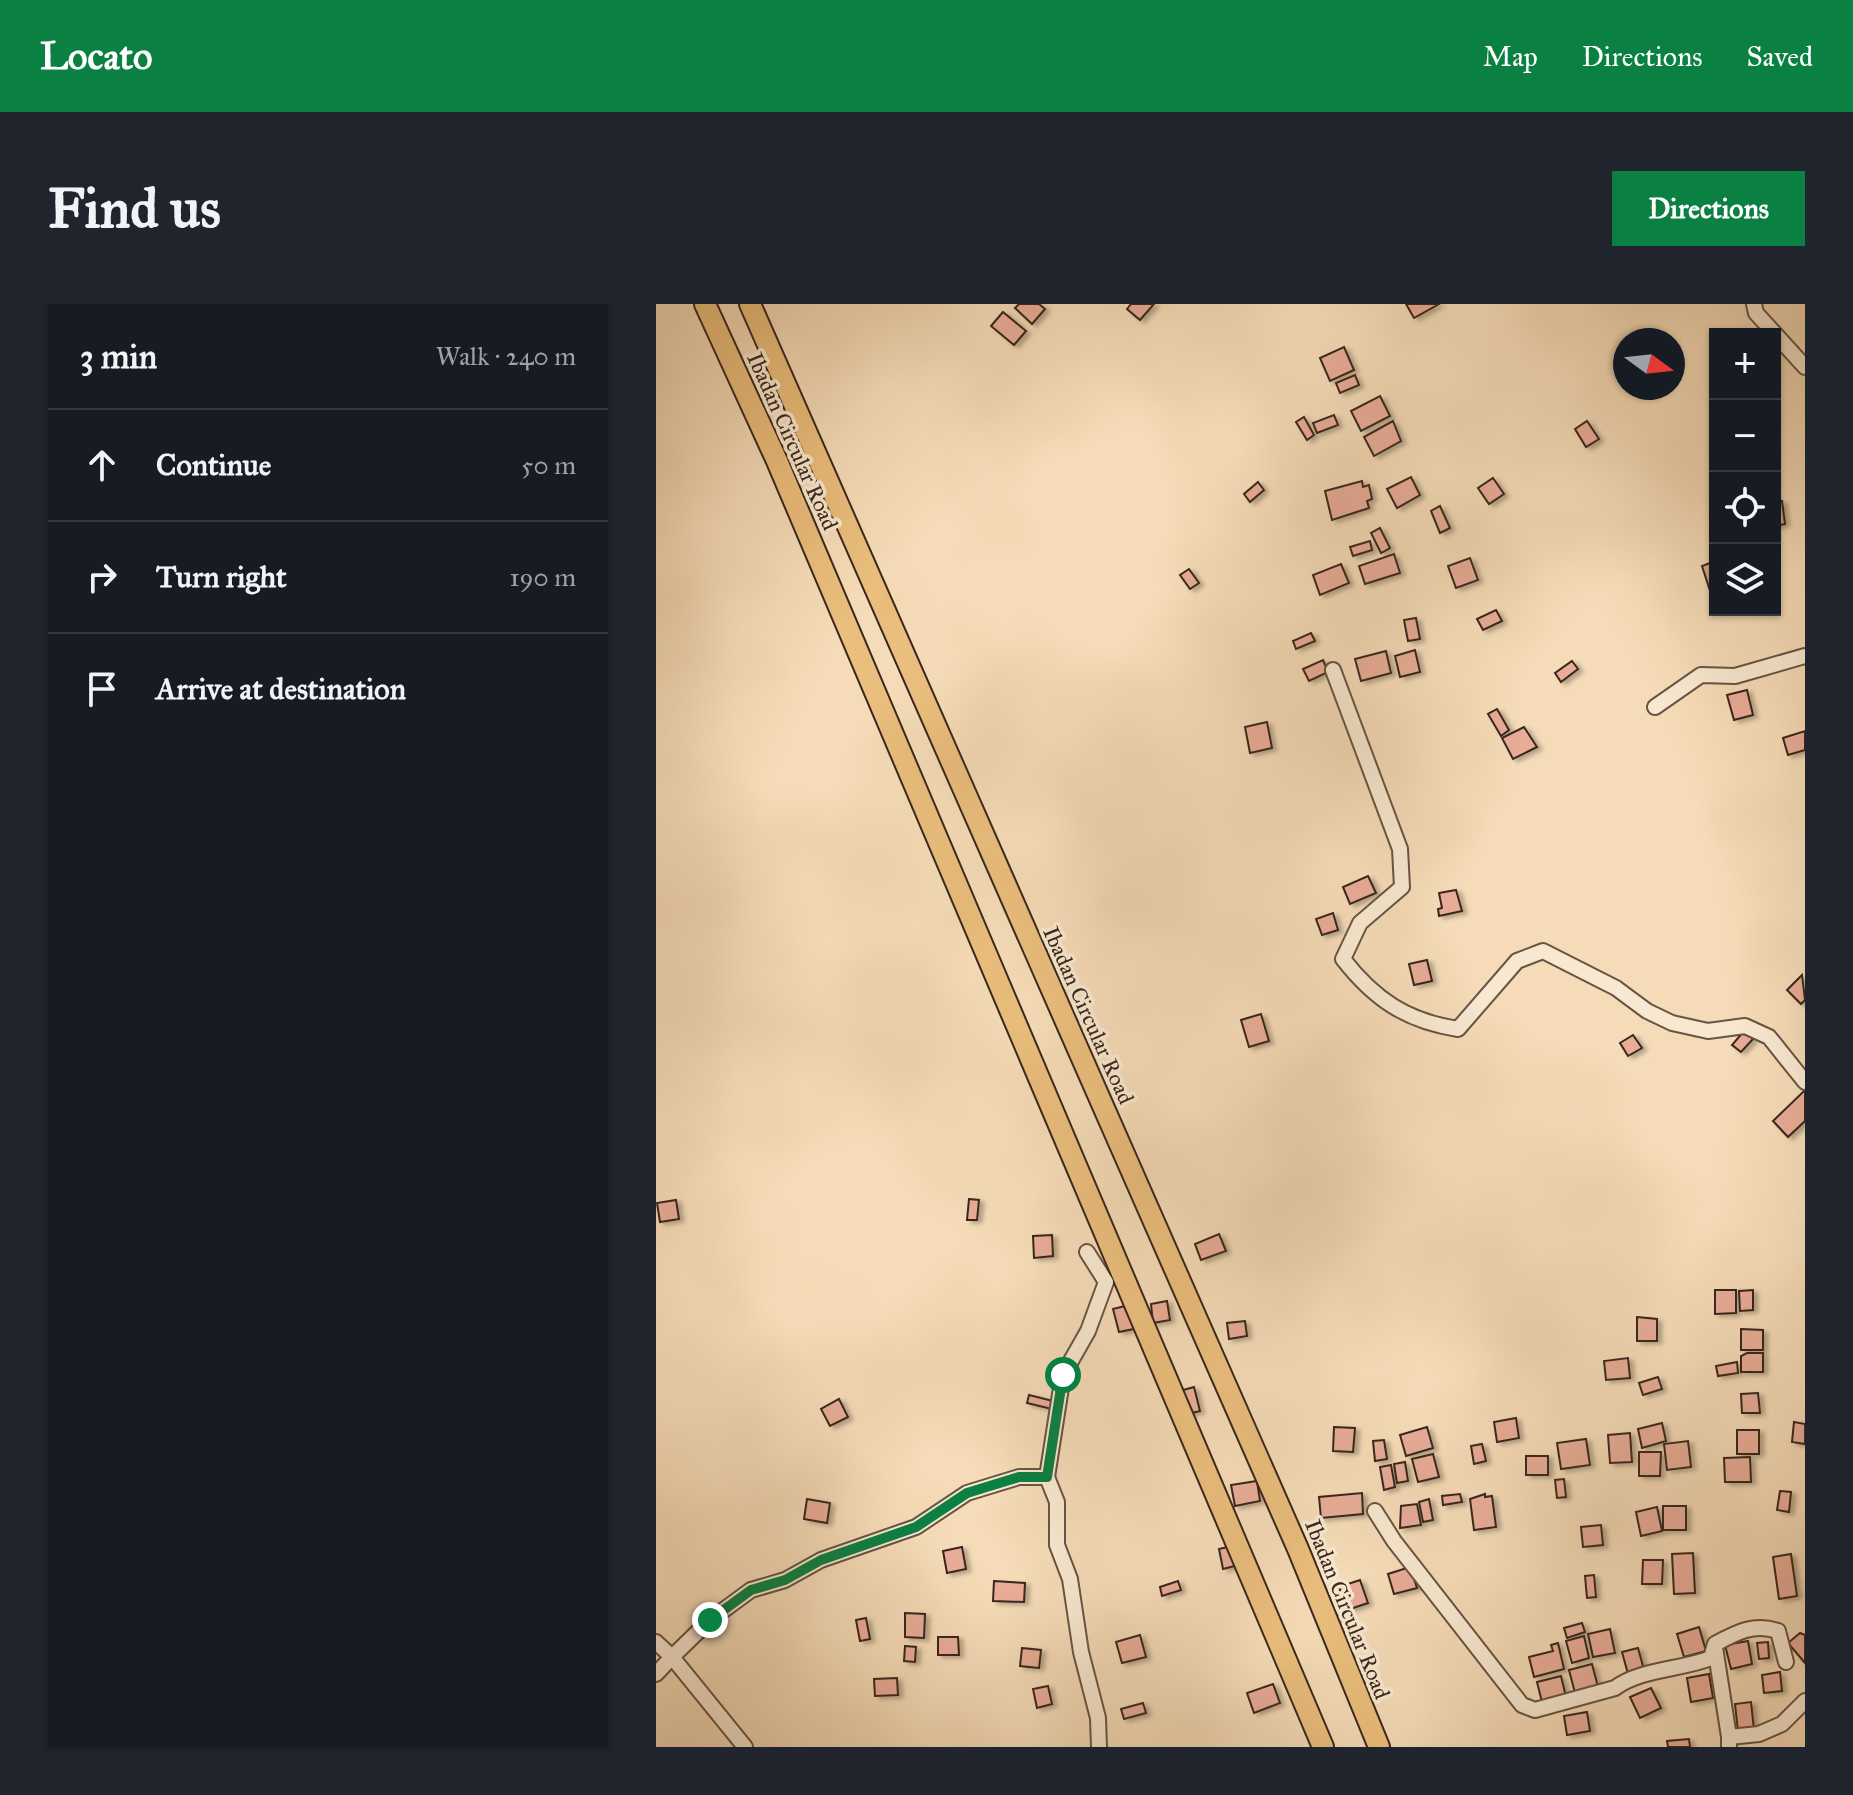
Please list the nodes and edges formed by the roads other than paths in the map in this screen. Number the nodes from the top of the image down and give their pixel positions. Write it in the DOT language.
graph roads {
  1 [pos="705,304"];
  2 [pos="750,304"];
  3 [pos="1754,304"];
  4 [pos="1805,367"];
  5 [pos="1805,656"];
  6 [pos="1333,670"];
  7 [pos="1655,707"];
  8 [pos="1805,1082"];
  9 [pos="1087,1252"];
  10 [pos="1047,1477"];
  11 [pos="1375,1511"];
  12 [pos="656,1642"];
  13 [pos="1715,1644"];
  14 [pos="672,1657"];
  15 [pos="1786,1662"];
  16 [pos="656,1674"];
  17 [pos="1805,1701"];
  18 [pos="1729,1742"];
  19 [pos="745,1747"];
  20 [pos="1099,1747"];
  21 [pos="1323,1747"];
  22 [pos="1379,1747"];
  1 -- 21 [label="highway, Ibadan Circular Road"];
  2 -- 22 [label="highway, Ibadan Circular Road"];
  3 -- 4 [label="street"];
  5 -- 7 [label="street"];
  6 -- 8 [label="street"];
  9 -- 10 [label="street"];
  10 -- 14 [label="street"];
  10 -- 20 [label="street"];
  11 -- 13 [label="street"];
  12 -- 14 [label="street"];
  13 -- 15 [label="street"];
  13 -- 18 [label="street"];
  14 -- 16 [label="street"];
  14 -- 19 [label="street"];
  17 -- 18 [label="street"];
}
